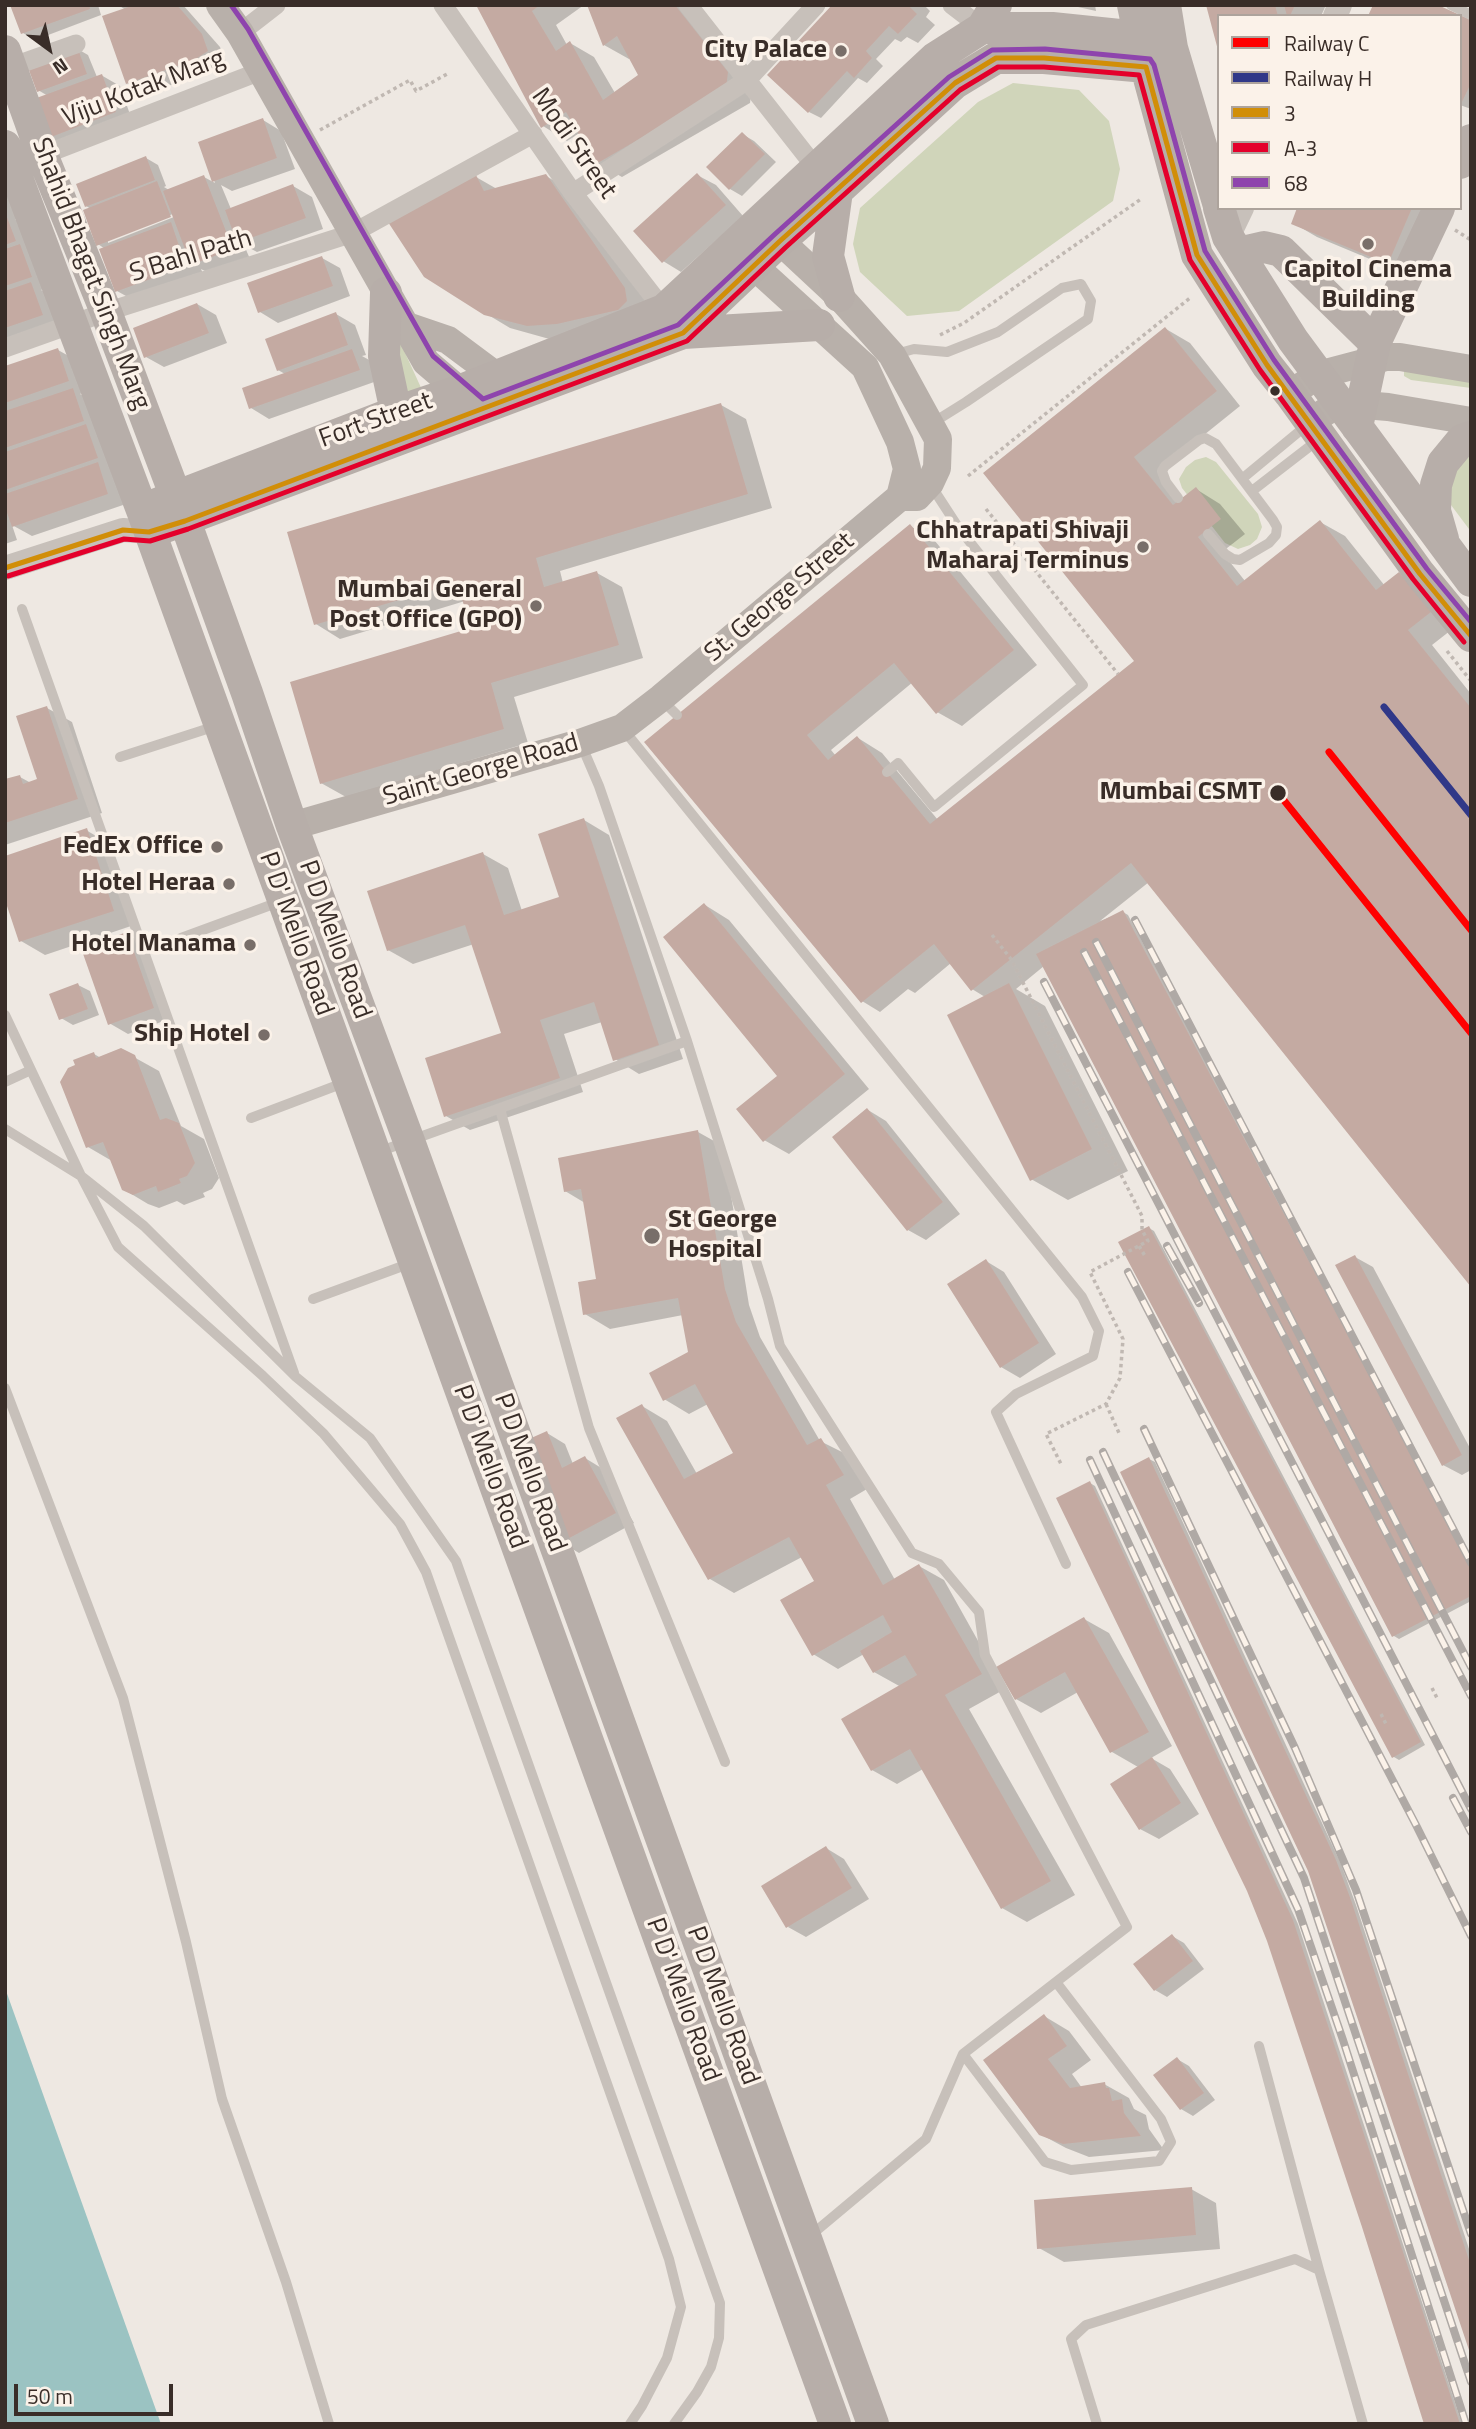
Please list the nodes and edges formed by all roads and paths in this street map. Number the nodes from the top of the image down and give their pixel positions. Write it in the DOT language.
graph roads {
  1 [pos="220,5"];
  2 [pos="276,5"];
  3 [pos="443,5"];
  4 [pos="688,5"];
  5 [pos="816,5"];
  6 [pos="951,5"];
  7 [pos="1133,5"];
  8 [pos="1165,5"];
  9 [pos="1451,5"];
  10 [pos="1471,15"];
  11 [pos="989,17"];
  12 [pos="240,33"];
  13 [pos="1139,37"];
  14 [pos="76,44"];
  15 [pos="1172,48"];
  16 [pos="8,59"];
  17 [pos="1146,67"];
  18 [pos="261,71"];
  19 [pos="449,73"];
  20 [pos="746,81"];
  21 [pos="533,134"];
  22 [pos="301,140"];
  23 [pos="1471,140"];
  24 [pos="43,156"];
  25 [pos="7,159"];
  26 [pos="1462,159"];
  27 [pos="816,168"];
  28 [pos="837,191"];
  29 [pos="573,193"];
  30 [pos="1217,196"];
  31 [pos="1141,199"];
  32 [pos="1240,210"];
  33 [pos="1439,210"];
  34 [pos="1226,226"];
  35 [pos="354,233"];
  36 [pos="746,235"];
  37 [pos="780,241"];
  38 [pos="755,267"];
  39 [pos="386,293"];
  40 [pos="839,296"];
  41 [pos="1190,298"];
  42 [pos="106,312"];
  43 [pos="674,322"];
  44 [pos="73,324"];
  45 [pos="404,325"];
  46 [pos="818,326"];
  47 [pos="5,348"];
  48 [pos="1373,352"];
  49 [pos="885,359"];
  50 [pos="1471,369"];
  51 [pos="1318,375"];
  52 [pos="504,386"];
  53 [pos="1290,394"];
  54 [pos="470,400"];
  55 [pos="396,412"];
  56 [pos="1352,412"];
  57 [pos="930,421"];
  58 [pos="1471,421"];
  59 [pos="1316,430"];
  60 [pos="1471,437"];
  61 [pos="968,476"];
  62 [pos="1243,478"];
  63 [pos="930,483"];
  64 [pos="1252,491"];
  65 [pos="900,497"];
  66 [pos="1178,498"];
  67 [pos="180,509"];
  68 [pos="986,509"];
  69 [pos="138,524"];
  70 [pos="1208,534"];
  71 [pos="5,568"];
  72 [pos="1464,570"];
  73 [pos="22,609"];
  74 [pos="1471,636"];
  75 [pos="1118,674"];
  76 [pos="669,707"];
  77 [pos="220,725"];
  78 [pos="622,728"];
  79 [pos="580,743"];
  80 [pos="120,757"];
  81 [pos="887,772"];
  82 [pos="292,827"];
  83 [pos="282,900"];
  84 [pos="992,935"];
  85 [pos="181,937"];
  86 [pos="5,1015"];
  87 [pos="687,1041"];
  88 [pos="31,1070"];
  89 [pos="5,1082"];
  90 [pos="347,1082"];
  91 [pos="500,1109"];
  92 [pos="251,1118"];
  93 [pos="5,1129"];
  94 [pos="409,1142"];
  95 [pos="375,1153"];
  96 [pos="81,1176"];
  97 [pos="1139,1246"];
  98 [pos="1145,1256"];
  99 [pos="415,1261"];
  100 [pos="313,1299"];
  101 [pos="296,1377"];
  102 [pos="5,1388"];
  103 [pos="1106,1404"];
  104 [pos="1119,1433"];
  105 [pos="1061,1464"];
  106 [pos="1066,1564"];
  107 [pos="1432,1688"];
  108 [pos="1438,1700"];
  109 [pos="1381,1714"];
  110 [pos="1387,1726"];
  111 [pos="725,1762"];
  112 [pos="1056,1982"];
  113 [pos="1259,2046"];
  114 [pos="963,2054"];
  115 [pos="806,2239"];
  116 [pos="1319,2270"];
  117 [pos="329,2424"];
  118 [pos="630,2424"];
  119 [pos="674,2424"];
  120 [pos="835,2424"];
  121 [pos="873,2424"];
  122 [pos="1097,2424"];
  123 [pos="1363,2424"];
  1 -- 12 [label="main road"];
  2 -- 12 [label="street"];
  3 -- 21 [label="street, Modi Street"];
  4 -- 20 [label="street"];
  5 -- 20 [label="street"];
  6 -- 11 [label="street"];
  7 -- 13 [label="main road"];
  8 -- 15 [label="main road"];
  9 -- 10 [label="lane"];
  11 -- 13 [label="main road"];
  11 -- 27 [label="main road, Fort Street"];
  12 -- 18 [label="main road"];
  13 -- 15 [label="main road"];
  13 -- 17 [label="main road"];
  14 -- 16 [label="street"];
  15 -- 17 [label="main road"];
  15 -- 30 [label="main road"];
  16 -- 24 [label="main road, Shahid Bhagat Singh Marg"];
  17 -- 28 [label="main road, Fort Street"];
  17 -- 53 [label="main road"];
  18 -- 22 [label="main road"];
  18 -- 24 [label="street, Viju Kotak Marg"];
  19 -- 22 [label="path"];
  20 -- 27 [label="street"];
  20 -- 29 [label="street"];
  21 -- 29 [label="street, Modi Street"];
  21 -- 35 [label="street, S Bahl Path"];
  22 -- 35 [label="main road"];
  23 -- 26 [label="main road"];
  24 -- 25 [label="street, Viju Kotak Marg"];
  24 -- 42 [label="main road, Shahid Bhagat Singh Marg"];
  25 -- 44 [label="main road, Shahid Bhagat Singh Marg"];
  27 -- 36 [label="main road, Fort Street"];
  28 -- 37 [label="main road, Fort Street"];
  28 -- 40 [label="main road"];
  29 -- 43 [label="street, Modi Street"];
  31 -- 49 [label="path"];
  32 -- 34 [label="street"];
  33 -- 48 [label="main road"];
  34 -- 48 [label="main road"];
  34 -- 51 [label="main road"];
  35 -- 39 [label="main road"];
  35 -- 42 [label="street, S Bahl Path"];
  36 -- 37 [label="main road"];
  36 -- 38 [label="main road"];
  36 -- 43 [label="main road, Fort Street"];
  37 -- 38 [label="main road, Fort Street"];
  37 -- 40 [label="main road"];
  38 -- 43 [label="main road, Fort Street"];
  38 -- 46 [label="main road"];
  39 -- 45 [label="main road"];
  39 -- 55 [label="main road"];
  40 -- 49 [label="main road"];
  41 -- 61 [label="path"];
  42 -- 44 [label="street, S Bahl Path"];
  42 -- 67 [label="main road, Shahid Bhagat Singh Marg"];
  43 -- 46 [label="main road"];
  43 -- 52 [label="main road, Fort Street"];
  44 -- 47 [label="street, S Bahl Path"];
  44 -- 69 [label="main road, Shahid Bhagat Singh Marg"];
  45 -- 52 [label="main road"];
  45 -- 54 [label="main road"];
  46 -- 49 [label="main road"];
  48 -- 50 [label="main road"];
  48 -- 51 [label="main road"];
  48 -- 56 [label="main road"];
  49 -- 57 [label="main road"];
  49 -- 57 [label="lane"];
  49 -- 65 [label="main road"];
  51 -- 53 [label="main road"];
  51 -- 56 [label="main road"];
  52 -- 54 [label="main road, Fort Street"];
  53 -- 59 [label="main road"];
  54 -- 55 [label="main road, Fort Street"];
  54 -- 67 [label="main road, Fort Street"];
  55 -- 67 [label="main road, Fort Street"];
  56 -- 58 [label="main road"];
  56 -- 59 [label="main road"];
  56 -- 72 [label="main road"];
  57 -- 63 [label="main road"];
  59 -- 62 [label="lane"];
  59 -- 64 [label="lane"];
  59 -- 74 [label="main road"];
  60 -- 72 [label="main road"];
  62 -- 64 [label="lane"];
  62 -- 66 [label="lane"];
  63 -- 65 [label="main road"];
  63 -- 81 [label="lane"];
  64 -- 70 [label="lane"];
  65 -- 76 [label="main road, St. George Street"];
  67 -- 69 [label="main road, Fort Street"];
  67 -- 82 [label="main road, P D Mello Road"];
  68 -- 75 [label="path"];
  69 -- 71 [label="street"];
  69 -- 77 [label="main road, P D' Mello Road"];
  73 -- 101 [label="lane"];
  76 -- 78 [label="main road, Saint George Road"];
  77 -- 80 [label="lane"];
  77 -- 83 [label="main road, P D' Mello Road"];
  78 -- 79 [label="main road, Saint George Road"];
  78 -- 106 [label="lane"];
  79 -- 82 [label="main road, Saint George Road"];
  79 -- 87 [label="lane"];
  82 -- 94 [label="main road, P D Mello Road"];
  83 -- 85 [label="lane"];
  83 -- 90 [label="main road, P D' Mello Road"];
  84 -- 97 [label="path"];
  86 -- 88 [label="lane"];
  87 -- 91 [label="lane"];
  87 -- 112 [label="lane"];
  88 -- 89 [label="lane"];
  88 -- 96 [label="lane"];
  90 -- 92 [label="lane"];
  90 -- 95 [label="main road, P D' Mello Road"];
  91 -- 94 [label="lane"];
  91 -- 111 [label="lane"];
  93 -- 96 [label="lane"];
  94 -- 95 [label="lane"];
  94 -- 115 [label="main road, P D Mello Road"];
  95 -- 99 [label="main road, P D' Mello Road"];
  96 -- 101 [label="lane"];
  96 -- 118 [label="lane"];
  97 -- 98 [label="path"];
  97 -- 103 [label="path"];
  99 -- 100 [label="lane"];
  99 -- 120 [label="main road, P D' Mello Road"];
  101 -- 119 [label="lane"];
  102 -- 117 [label="lane"];
  103 -- 104 [label="path"];
  103 -- 105 [label="path"];
  107 -- 108 [label="path"];
  109 -- 110 [label="path"];
  112 -- 114 [label="lane"];
  112 -- 114 [label="lane"];
  113 -- 116 [label="lane"];
  114 -- 115 [label="lane"];
  115 -- 121 [label="main road, P D Mello Road"];
  116 -- 122 [label="lane"];
  116 -- 123 [label="lane"];
}
